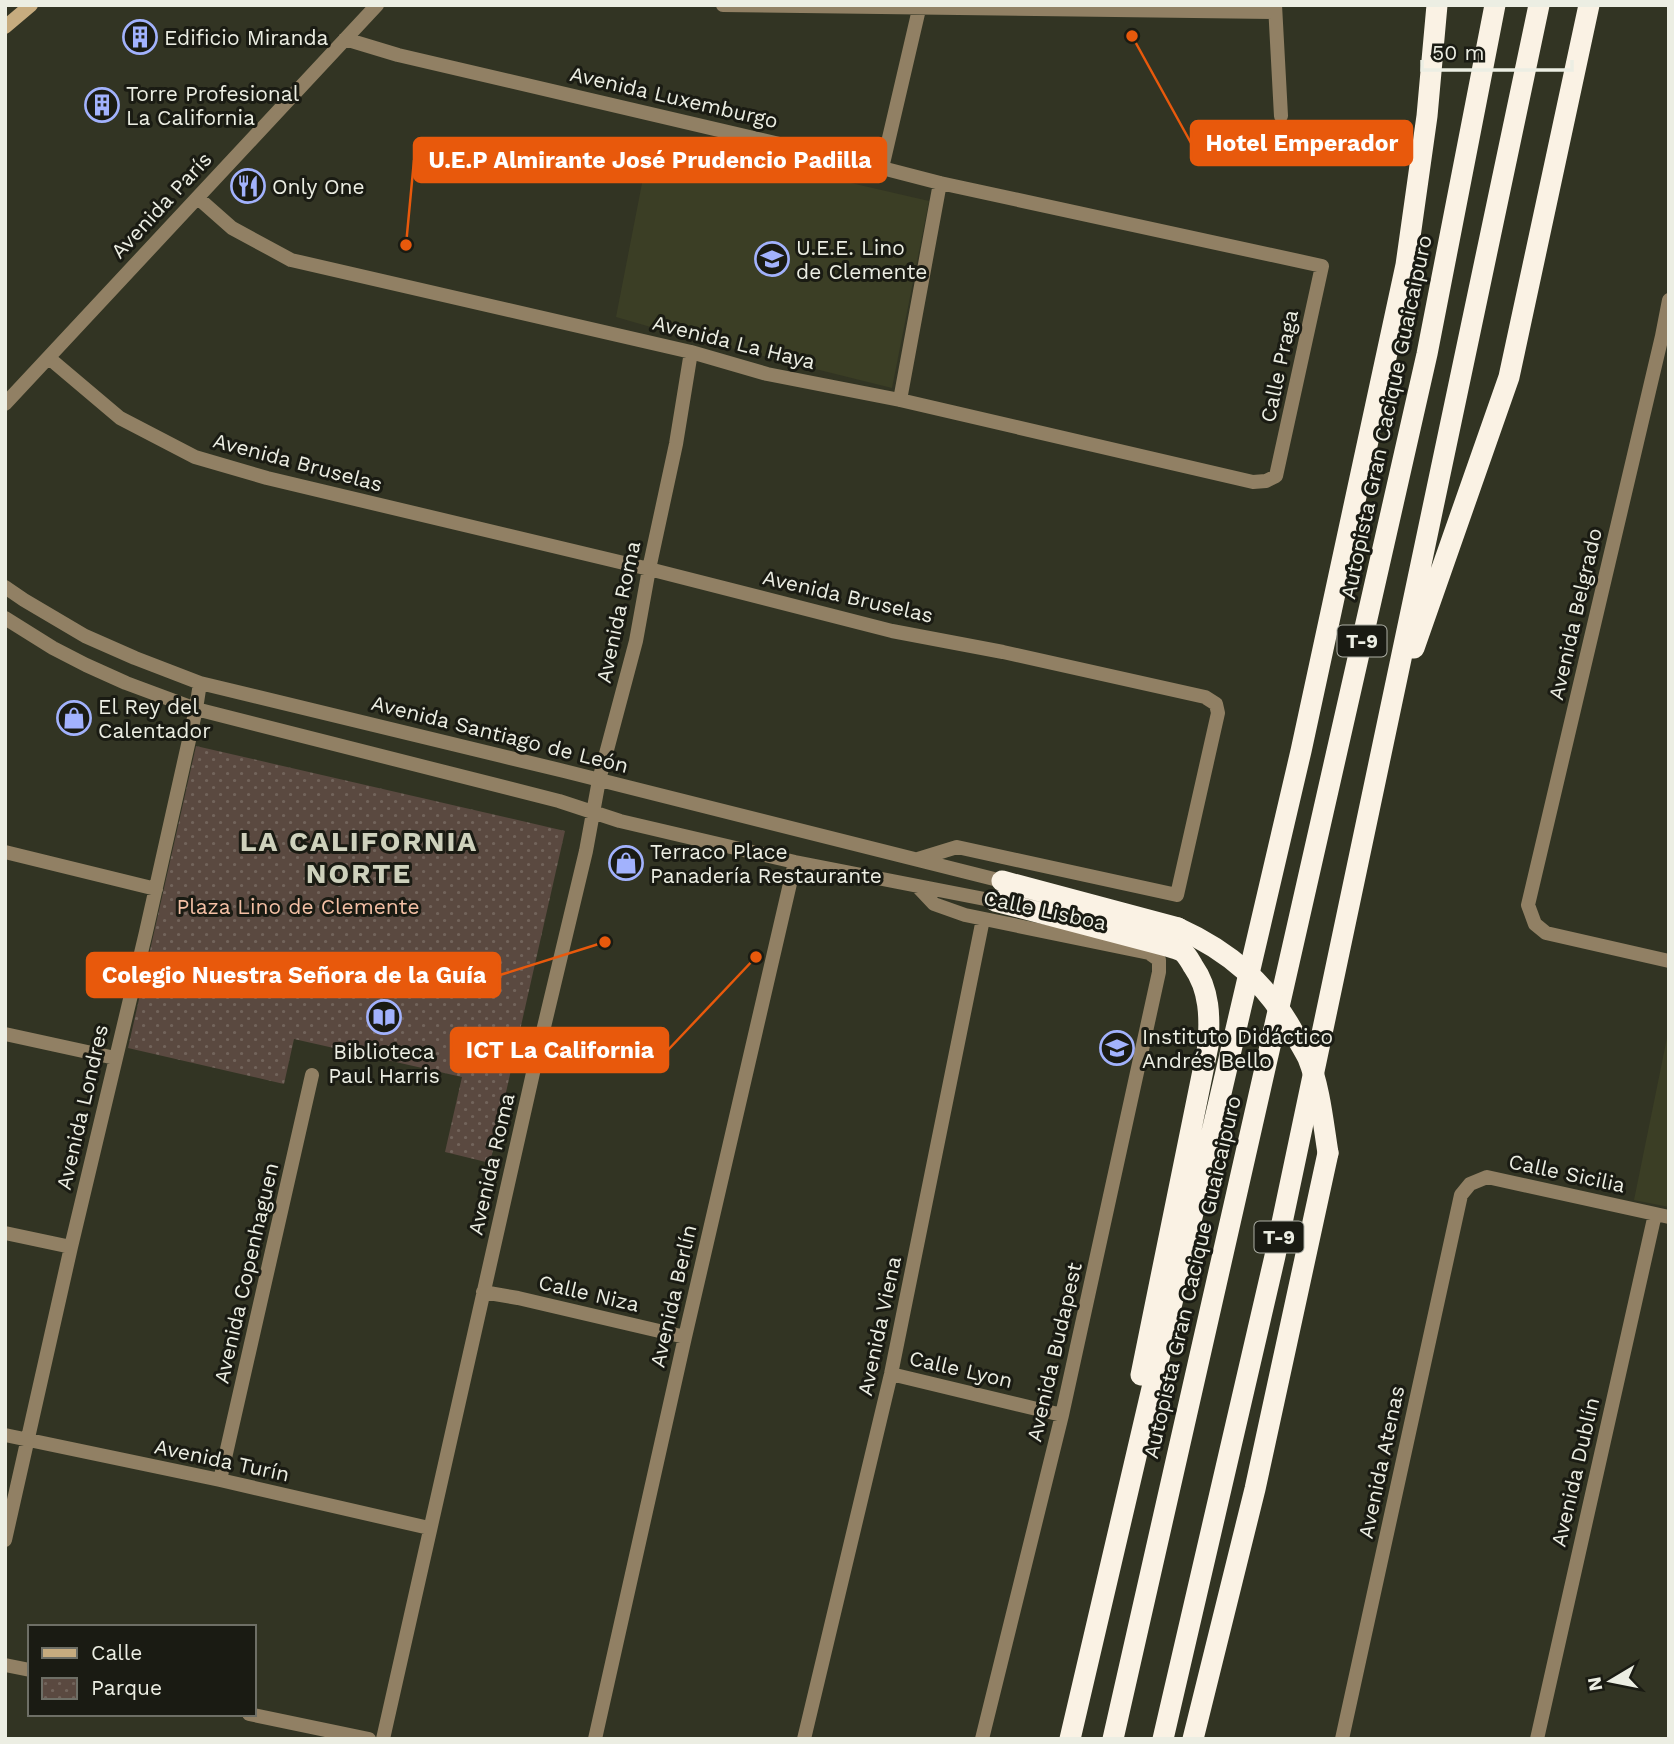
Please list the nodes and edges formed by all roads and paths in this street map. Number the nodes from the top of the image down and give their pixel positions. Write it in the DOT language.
graph roads {
  1 [pos="32,5"];
  2 [pos="377,5"];
  3 [pos="723,5"];
  4 [pos="740,5"];
  5 [pos="1437,5"];
  6 [pos="1495,5"];
  7 [pos="1539,5"];
  8 [pos="1589,5"];
  9 [pos="920,6"];
  10 [pos="1102,7"];
  11 [pos="1275,8"];
  12 [pos="5,27"];
  13 [pos="345,39"];
  14 [pos="1281,116"];
  15 [pos="882,167"];
  16 [pos="940,183"];
  17 [pos="198,198"];
  18 [pos="1322,266"];
  19 [pos="1669,300"];
  20 [pos="1665,336"];
  21 [pos="691,352"];
  22 [pos="49,358"];
  23 [pos="900,400"];
  24 [pos="5,404"];
  25 [pos="1276,476"];
  26 [pos="649,569"];
  27 [pos="5,587"];
  28 [pos="5,618"];
  29 [pos="200,683"];
  30 [pos="196,709"];
  31 [pos="1385,733"];
  32 [pos="599,780"];
  33 [pos="592,812"];
  34 [pos="5,852"];
  35 [pos="918,859"];
  36 [pos="794,862"];
  37 [pos="917,886"];
  38 [pos="156,889"];
  39 [pos="999,891"];
  40 [pos="983,919"];
  41 [pos="1669,961"];
  42 [pos="1159,972"];
  43 [pos="5,1034"];
  44 [pos="115,1058"];
  45 [pos="312,1075"];
  46 [pos="1461,1195"];
  47 [pos="1662,1216"];
  48 [pos="5,1233"];
  49 [pos="71,1247"];
  50 [pos="483,1292"];
  51 [pos="685,1337"];
  52 [pos="891,1374"];
  53 [pos="1062,1415"];
  54 [pos="5,1435"];
  55 [pos="28,1440"];
  56 [pos="220,1480"];
  57 [pos="429,1528"];
  58 [pos="5,1540"];
  59 [pos="5,1665"];
  60 [pos="28,1670"];
  61 [pos="256,1715"];
  62 [pos="369,1739"];
  63 [pos="383,1739"];
  64 [pos="595,1739"];
  65 [pos="804,1739"];
  66 [pos="982,1739"];
  67 [pos="1068,1739"];
  68 [pos="1113,1739"];
  69 [pos="1163,1739"];
  70 [pos="1193,1739"];
  71 [pos="1342,1739"];
  72 [pos="1537,1739"];
  1 -- 12 [label="main road"];
  2 -- 13 [label="street, Avenida París"];
  3 -- 4 [label="street"];
  4 -- 9 [label="street"];
  5 -- 67 [label="highway"];
  6 -- 68 [label="highway, Autopista Gran Cacique Guaicaipuro / T-9"];
  7 -- 31 [label="highway, T-9"];
  8 -- 31 [label="highway"];
  9 -- 10 [label="street"];
  9 -- 15 [label="street"];
  10 -- 11 [label="street"];
  11 -- 14 [label="street"];
  13 -- 15 [label="street, Avenida Luxemburgo"];
  13 -- 17 [label="street, Avenida París"];
  15 -- 16 [label="street, Avenida Luxemburgo"];
  16 -- 18 [label="street, Avenida Luxemburgo"];
  16 -- 23 [label="street"];
  17 -- 21 [label="street, Avenida La Haya"];
  17 -- 22 [label="street, Avenida París"];
  18 -- 25 [label="street, Calle Praga"];
  19 -- 20 [label="street, Avenida Belgrado"];
  20 -- 41 [label="street, Avenida Belgrado"];
  21 -- 23 [label="street, Avenida La Haya"];
  21 -- 26 [label="street, Avenida Roma"];
  22 -- 24 [label="street, Avenida París"];
  22 -- 26 [label="street, Avenida Bruselas"];
  23 -- 25 [label="street, Avenida La Haya"];
  26 -- 32 [label="street, Avenida Roma"];
  26 -- 35 [label="street, Avenida Bruselas"];
  27 -- 29 [label="street, Avenida Santiago de León"];
  28 -- 30 [label="street"];
  29 -- 30 [label="street, Avenida Londres"];
  29 -- 32 [label="street, Avenida Santiago de León"];
  30 -- 33 [label="street"];
  30 -- 38 [label="street, Avenida Londres"];
  31 -- 69 [label="highway, T-9"];
  32 -- 33 [label="street, Avenida Roma"];
  32 -- 35 [label="street, Avenida Santiago de León"];
  33 -- 36 [label="street"];
  33 -- 50 [label="street, Avenida Roma"];
  34 -- 38 [label="street"];
  35 -- 39 [label="street, Avenida Santiago de León"];
  36 -- 37 [label="street"];
  36 -- 51 [label="street, Avenida Berlín"];
  37 -- 39 [label="street"];
  37 -- 40 [label="street, Calle Lisboa"];
  38 -- 44 [label="street, Avenida Londres"];
  39 -- 67 [label="highway"];
  39 -- 70 [label="highway, bridge"];
  40 -- 42 [label="street, Calle Lisboa"];
  40 -- 52 [label="street, Avenida Viena"];
  42 -- 53 [label="street, Avenida Budapest"];
  43 -- 44 [label="street"];
  44 -- 49 [label="street, Avenida Londres"];
  45 -- 56 [label="street, Avenida Copenhaguen"];
  46 -- 47 [label="street, Calle Sicilia"];
  46 -- 71 [label="street, Avenida Atenas"];
  47 -- 72 [label="street, Avenida Dublín"];
  48 -- 49 [label="street"];
  49 -- 55 [label="street, Avenida Londres"];
  50 -- 51 [label="street, Calle Niza"];
  50 -- 57 [label="street, Avenida Roma"];
  51 -- 64 [label="street, Avenida Berlín"];
  52 -- 53 [label="street, Calle Lyon"];
  52 -- 65 [label="street, Avenida Viena"];
  53 -- 66 [label="street, Avenida Budapest"];
  54 -- 55 [label="street, Avenida Turín"];
  55 -- 56 [label="street, Avenida Turín"];
  55 -- 58 [label="street, Avenida Londres"];
  56 -- 57 [label="street, Avenida Turín"];
  57 -- 63 [label="street, Avenida Roma"];
  59 -- 60 [label="street"];
  61 -- 62 [label="street"];
}
